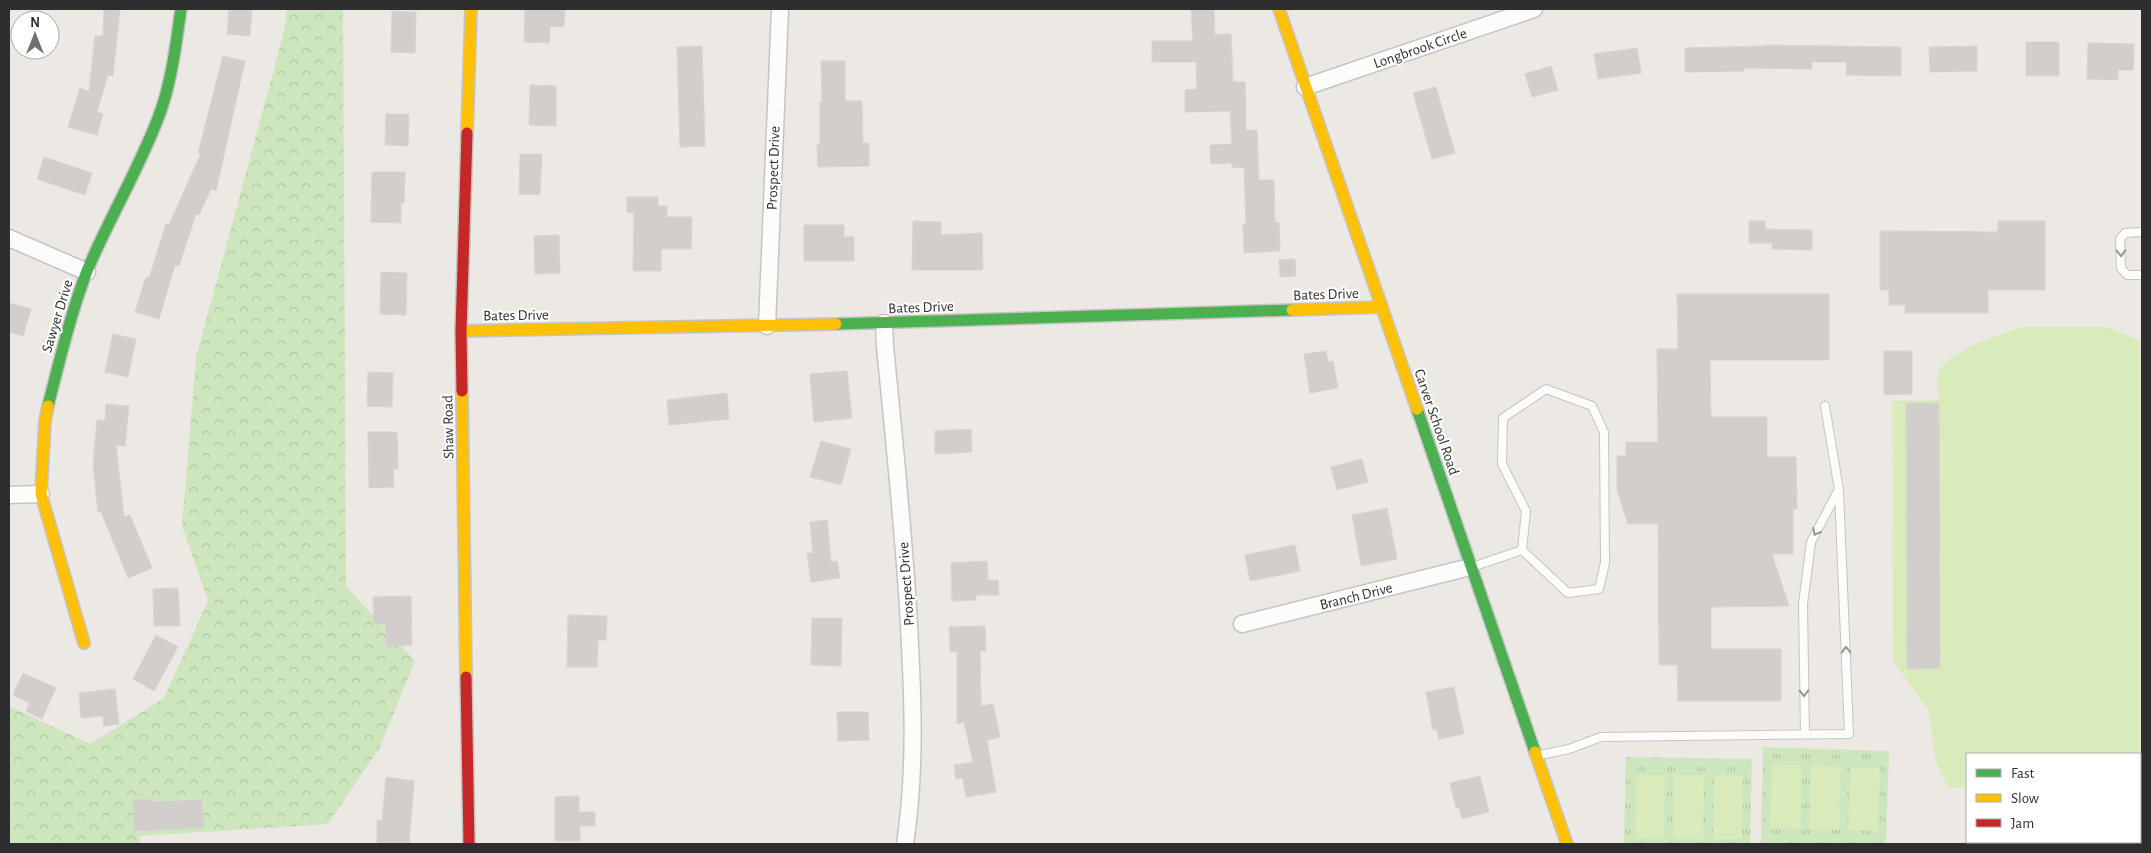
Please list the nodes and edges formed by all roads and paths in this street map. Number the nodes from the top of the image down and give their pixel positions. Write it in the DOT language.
graph roads {
  1 [pos="181,9"];
  2 [pos="471,9"];
  3 [pos="780,9"];
  4 [pos="1279,9"];
  5 [pos="1534,9"];
  6 [pos="1305,87"];
  7 [pos="2142,232"];
  8 [pos="9,238"];
  9 [pos="87,272"];
  10 [pos="2142,276"];
  11 [pos="1382,307"];
  12 [pos="884,323"];
  13 [pos="767,326"];
  14 [pos="461,331"];
  15 [pos="1825,406"];
  16 [pos="1839,490"];
  17 [pos="41,494"];
  18 [pos="9,495"];
  19 [pos="1522,550"];
  20 [pos="1470,567"];
  21 [pos="1242,624"];
  22 [pos="84,643"];
  23 [pos="1805,734"];
  24 [pos="1536,756"];
  25 [pos="469,844"];
  26 [pos="905,844"];
  27 [pos="1567,844"];
  1 -- 9 [label="street, Sawyer Drive"];
  2 -- 14 [label="street, Shaw Road"];
  3 -- 13 [label="street, Prospect Drive"];
  4 -- 6 [label="street, Carver School Road"];
  5 -- 6 [label="street, Longbrook Circle"];
  6 -- 11 [label="street, Carver School Road"];
  7 -- 10 [label="lane, one-way"];
  8 -- 9 [label="street"];
  9 -- 17 [label="street, Sawyer Drive"];
  11 -- 12 [label="street, Bates Drive"];
  11 -- 20 [label="street, Carver School Road"];
  12 -- 13 [label="street, Bates Drive"];
  12 -- 26 [label="street, Prospect Drive"];
  13 -- 14 [label="street, Bates Drive"];
  14 -- 25 [label="street, Shaw Road"];
  15 -- 16 [label="lane"];
  16 -- 23 [label="lane, one-way"];
  23 -- 16 [label="lane, one-way"];
  17 -- 18 [label="street"];
  17 -- 22 [label="street, Sawyer Drive"];
  19 -- 19 [label="lane"];
  19 -- 20 [label="lane"];
  20 -- 21 [label="street, Branch Drive"];
  20 -- 24 [label="street, Carver School Road"];
  23 -- 24 [label="lane"];
  24 -- 27 [label="street, Carver School Road"];
}
